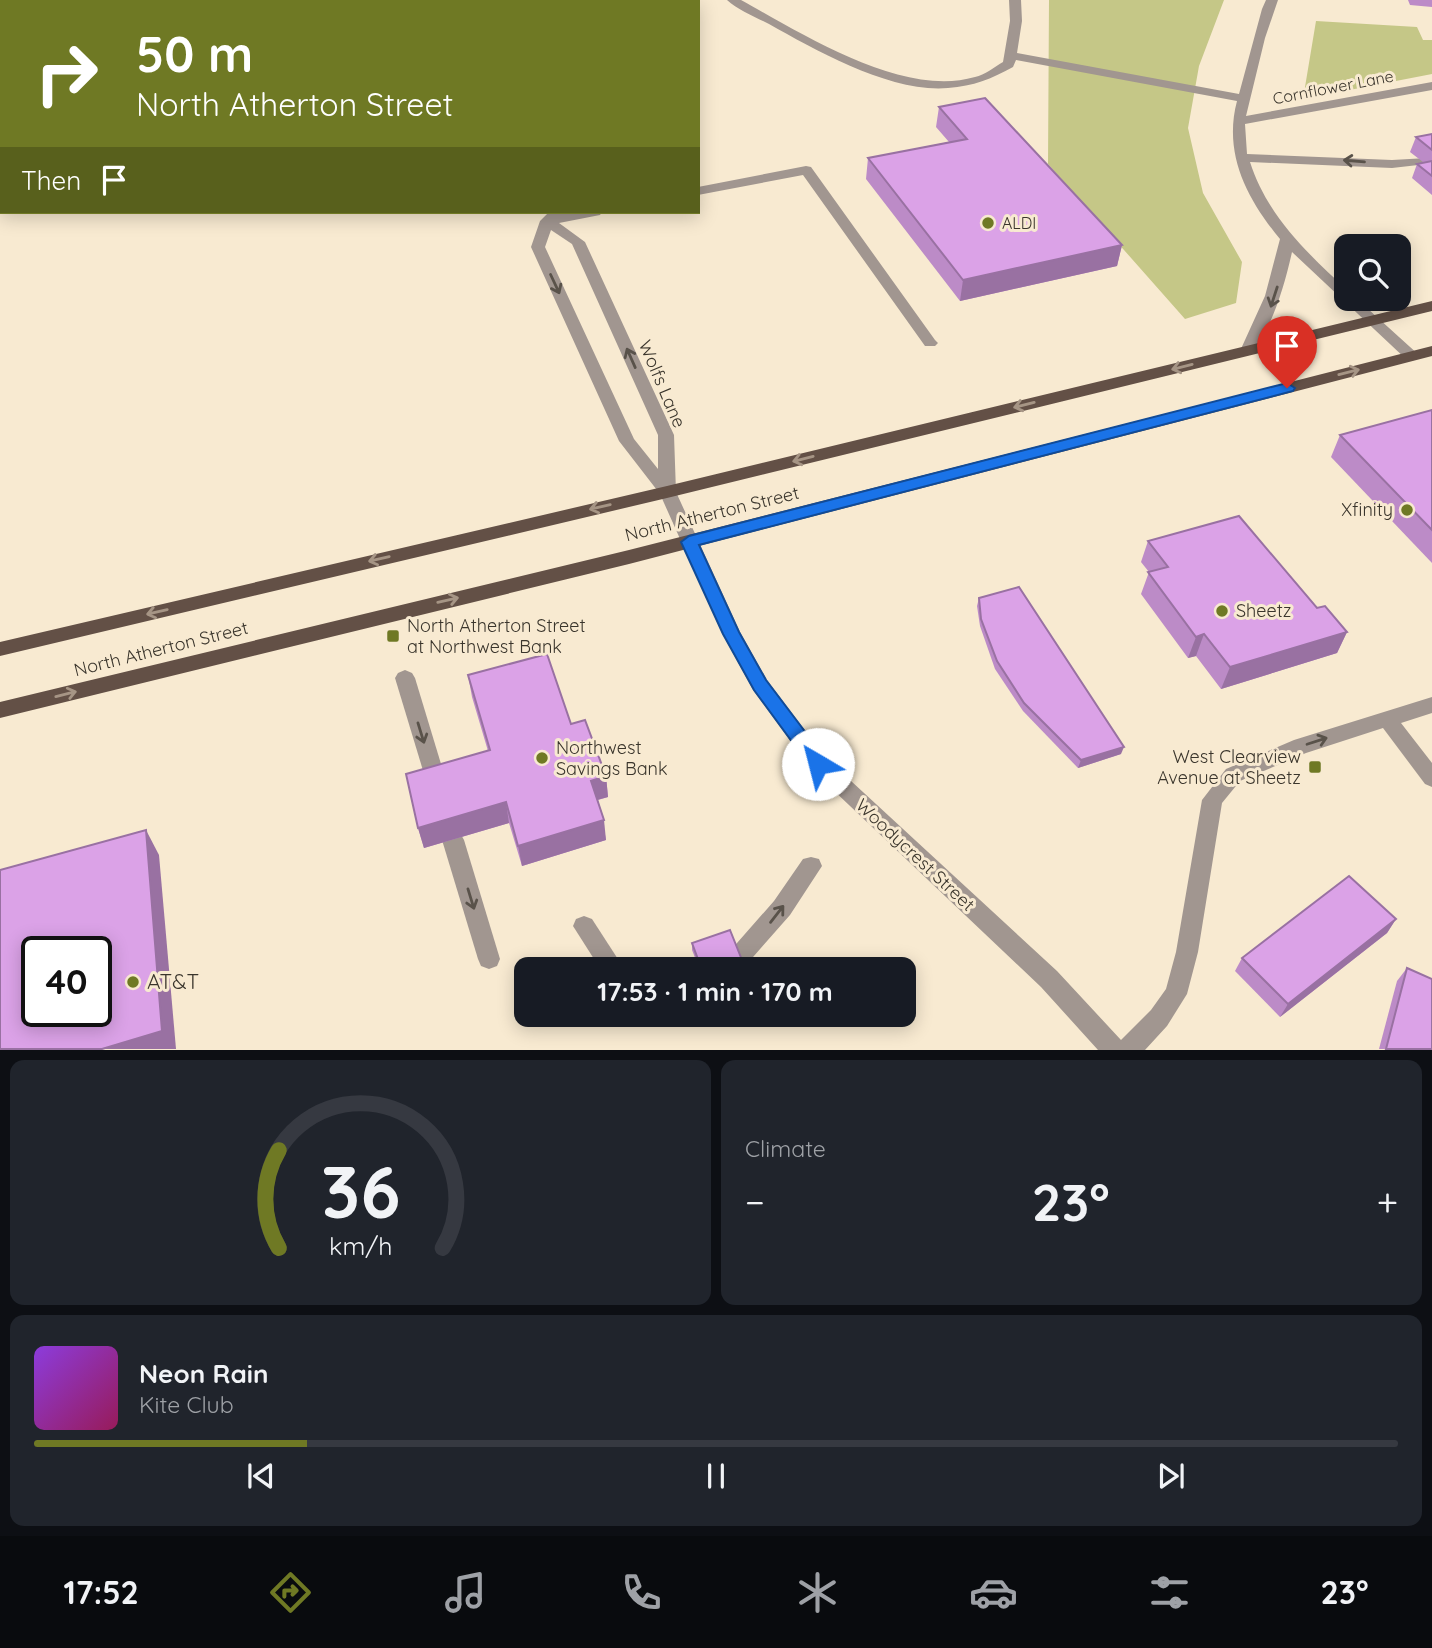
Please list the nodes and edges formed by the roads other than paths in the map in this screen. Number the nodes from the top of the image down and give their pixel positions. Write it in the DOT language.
graph roads {
  1 [pos="733,0"];
  2 [pos="1015,0"];
  3 [pos="1272,0"];
  4 [pos="1012,57"];
  5 [pos="1430,88"];
  6 [pos="1245,99"];
  7 [pos="1240,121"];
  8 [pos="1242,159"];
  9 [pos="1422,161"];
  10 [pos="700,191"];
  11 [pos="574,214"];
  12 [pos="552,216"];
  13 [pos="1287,239"];
  14 [pos="1334,285"];
  15 [pos="1432,306"];
  16 [pos="1362,311"];
  17 [pos="1372,320"];
  18 [pos="930,343"];
  19 [pos="1248,351"];
  20 [pos="1432,351"];
  21 [pos="1412,356"];
  22 [pos="667,492"];
  23 [pos="689,542"];
  24 [pos="0,649"];
  25 [pos="405,678"];
  26 [pos="1432,705"];
  27 [pos="0,710"];
  28 [pos="1387,719"];
  29 [pos="1432,778"];
  30 [pos="438,787"];
  31 [pos="453,840"];
  32 [pos="811,866"];
  33 [pos="584,926"];
  34 [pos="605,957"];
  35 [pos="739,957"];
  36 [pos="489,959"];
  37 [pos="1114,1049"];
  38 [pos="1128,1049"];
  1 -- 4 [label="street"];
  2 -- 4 [label="street"];
  3 -- 6 [label="street"];
  4 -- 6 [label="street"];
  5 -- 7 [label="street, Cornflower Lane"];
  6 -- 7 [label="street"];
  7 -- 8 [label="street"];
  9 -- 8 [label="street, one-way"];
  8 -- 13 [label="street"];
  10 -- 18 [label="street"];
  11 -- 12 [label="street"];
  22 -- 12 [label="street, Wolfs Lane, one-way"];
  12 -- 22 [label="street, one-way"];
  13 -- 14 [label="street"];
  13 -- 19 [label="street, one-way"];
  15 -- 17 [label="main road, North Atherton Street"];
  16 -- 17 [label="street"];
  17 -- 19 [label="main road, North Atherton Street"];
  17 -- 21 [label="street"];
  19 -- 22 [label="main road, North Atherton Street, one-way"];
  20 -- 21 [label="main road, North Atherton Street"];
  23 -- 21 [label="main road, North Atherton Street, one-way"];
  22 -- 23 [label="street, Woodycrest Street"];
  22 -- 24 [label="main road, North Atherton Street, one-way"];
  27 -- 23 [label="main road, North Atherton Street, one-way"];
  23 -- 37 [label="street, Woodycrest Street"];
  25 -- 30 [label="street, one-way"];
  26 -- 28 [label="street"];
  28 -- 29 [label="street"];
  38 -- 28 [label="street, one-way"];
  31 -- 36 [label="street, one-way"];
  35 -- 32 [label="street, one-way"];
  33 -- 34 [label="street"];
}
